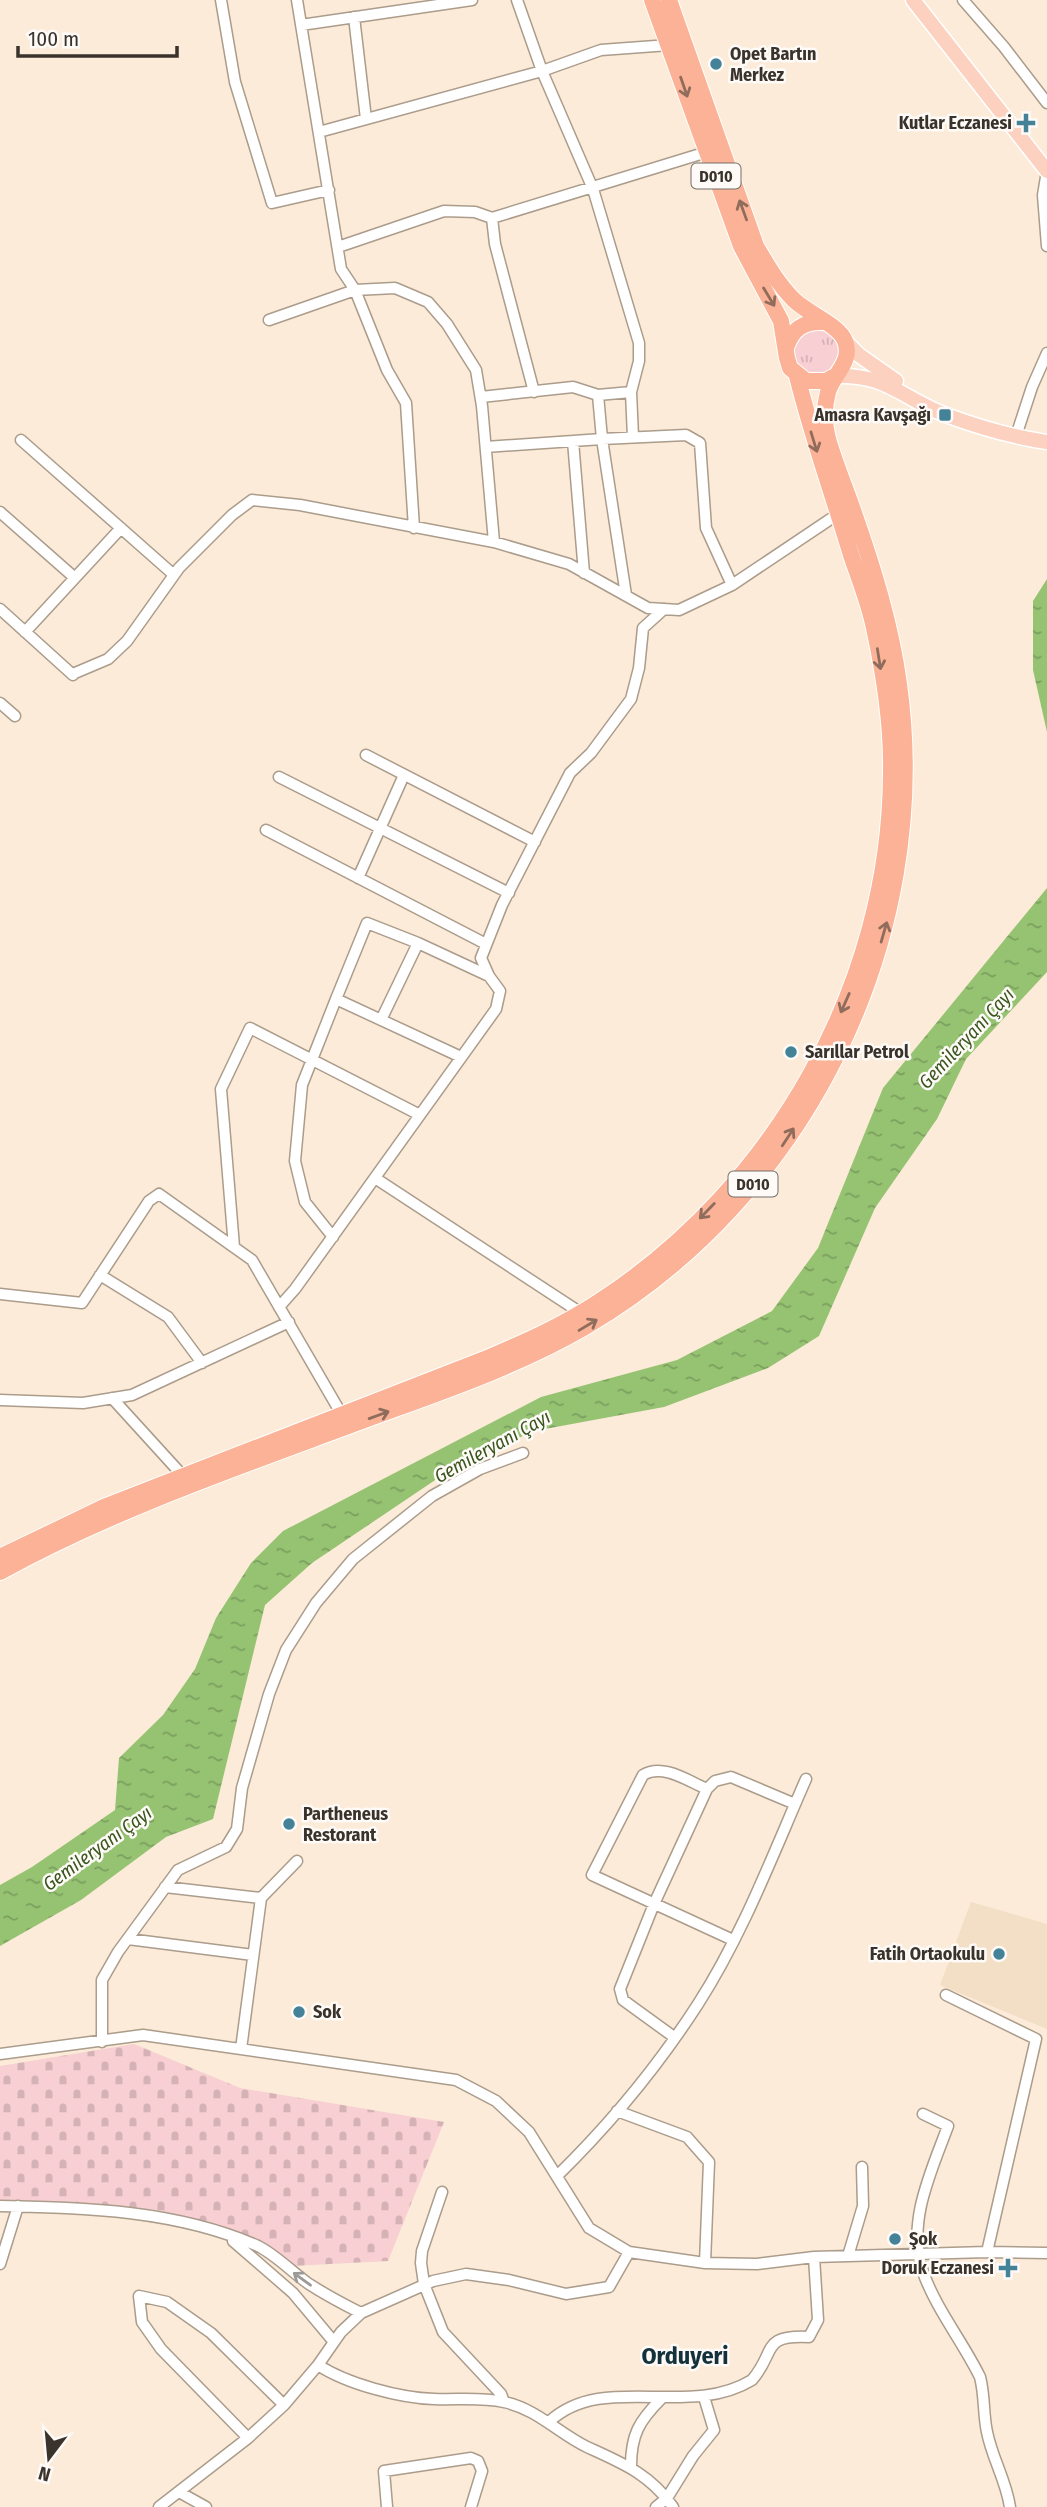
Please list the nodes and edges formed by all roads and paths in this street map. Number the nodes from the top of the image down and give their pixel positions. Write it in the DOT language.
graph roads {
  1 [pos="221,0"];
  2 [pos="297,0"];
  3 [pos="472,0"];
  4 [pos="517,0"];
  5 [pos="652,0"];
  6 [pos="669,0"];
  7 [pos="913,0"];
  8 [pos="963,0"];
  9 [pos="354,17"];
  10 [pos="301,25"];
  11 [pos="669,44"];
  12 [pos="542,71"];
  13 [pos="1047,103"];
  14 [pos="366,119"];
  15 [pos="319,132"];
  16 [pos="707,152"];
  17 [pos="1047,171"];
  18 [pos="593,189"];
  19 [pos="329,190"];
  20 [pos="492,219"];
  21 [pos="1047,246"];
  22 [pos="338,247"];
  23 [pos="355,290"];
  24 [pos="269,320"];
  25 [pos="824,322"];
  26 [pos="845,341"];
  27 [pos="786,348"];
  28 [pos="1047,353"];
  29 [pos="797,376"];
  30 [pos="835,376"];
  31 [pos="631,391"];
  32 [pos="534,392"];
  33 [pos="598,395"];
  34 [pos="481,397"];
  35 [pos="991,429"];
  36 [pos="1017,436"];
  37 [pos="633,437"];
  38 [pos="602,439"];
  39 [pos="21,440"];
  40 [pos="573,441"];
  41 [pos="1047,442"];
  42 [pos="486,447"];
  43 [pos="0,512"];
  44 [pos="838,513"];
  45 [pos="121,528"];
  46 [pos="414,528"];
  47 [pos="494,542"];
  48 [pos="584,573"];
  49 [pos="174,575"];
  50 [pos="75,578"];
  51 [pos="732,585"];
  52 [pos="625,595"];
  53 [pos="664,609"];
  54 [pos="0,610"];
  55 [pos="25,632"];
  56 [pos="0,703"];
  57 [pos="15,716"];
  58 [pos="366,755"];
  59 [pos="404,775"];
  60 [pos="279,777"];
  61 [pos="380,828"];
  62 [pos="266,830"];
  63 [pos="536,842"];
  64 [pos="358,878"];
  65 [pos="509,893"];
  66 [pos="418,943"];
  67 [pos="486,944"];
  68 [pos="489,976"];
  69 [pos="336,999"];
  70 [pos="381,1020"];
  71 [pos="461,1057"];
  72 [pos="312,1060"];
  73 [pos="420,1115"];
  74 [pos="375,1178"];
  75 [pos="333,1237"];
  76 [pos="234,1247"];
  77 [pos="100,1275"];
  78 [pos="0,1294"];
  79 [pos="279,1307"];
  80 [pos="581,1313"];
  81 [pos="289,1322"];
  82 [pos="202,1363"];
  83 [pos="113,1398"];
  84 [pos="0,1400"];
  85 [pos="342,1415"];
  86 [pos="523,1453"];
  87 [pos="183,1476"];
  88 [pos="0,1557"];
  89 [pos="0,1572"];
  90 [pos="806,1779"];
  91 [pos="708,1788"];
  92 [pos="795,1804"];
  93 [pos="297,1861"];
  94 [pos="165,1887"];
  95 [pos="261,1898"];
  96 [pos="654,1904"];
  97 [pos="128,1939"];
  98 [pos="733,1940"];
  99 [pos="253,1955"];
  100 [pos="946,1995"];
  101 [pos="674,2037"];
  102 [pos="102,2042"];
  103 [pos="241,2049"];
  104 [pos="0,2054"];
  105 [pos="617,2111"];
  106 [pos="923,2114"];
  107 [pos="862,2167"];
  108 [pos="557,2176"];
  109 [pos="442,2192"];
  110 [pos="0,2206"];
  111 [pos="18,2206"];
  112 [pos="225,2234"];
  113 [pos="629,2252"];
  114 [pos="987,2252"];
  115 [pos="1047,2253"];
  116 [pos="919,2255"];
  117 [pos="848,2256"];
  118 [pos="814,2257"];
  119 [pos="705,2263"];
  120 [pos="0,2264"];
  121 [pos="424,2284"];
  122 [pos="361,2313"];
  123 [pos="334,2342"];
  124 [pos="318,2365"];
  125 [pos="704,2397"];
  126 [pos="661,2399"];
  127 [pos="504,2402"];
  128 [pos="284,2405"];
  129 [pos="550,2421"];
  130 [pos="248,2438"];
  131 [pos="631,2466"];
  132 [pos="179,2492"];
  133 [pos="670,2503"];
  134 [pos="159,2507"];
  135 [pos="206,2507"];
  136 [pos="387,2507"];
  137 [pos="471,2507"];
  138 [pos="656,2507"];
  139 [pos="1010,2507"];
  1 -- 19 [label="street"];
  2 -- 10 [label="street"];
  3 -- 9 [label="street"];
  4 -- 12 [label="street"];
  5 -- 11 [label="highway, D010"];
  25 -- 6 [label="highway, D010, one-way"];
  7 -- 17 [label="main road"];
  8 -- 13 [label="street"];
  9 -- 10 [label="street"];
  9 -- 14 [label="street"];
  10 -- 15 [label="street"];
  11 -- 12 [label="street"];
  11 -- 16 [label="highway, D010, one-way"];
  12 -- 14 [label="street"];
  12 -- 18 [label="street"];
  14 -- 15 [label="street"];
  15 -- 19 [label="street"];
  16 -- 18 [label="street"];
  16 -- 27 [label="highway, D010, one-way"];
  17 -- 21 [label="street"];
  18 -- 20 [label="street"];
  18 -- 31 [label="street"];
  19 -- 22 [label="street"];
  20 -- 22 [label="street"];
  20 -- 32 [label="street"];
  22 -- 23 [label="street"];
  23 -- 24 [label="street"];
  23 -- 34 [label="street"];
  23 -- 46 [label="street"];
  25 -- 26 [label="highway"];
  25 -- 27 [label="highway"];
  26 -- 30 [label="highway"];
  26 -- 35 [label="main road"];
  27 -- 29 [label="highway"];
  28 -- 36 [label="street"];
  29 -- 30 [label="highway"];
  29 -- 44 [label="highway, D010, one-way"];
  30 -- 35 [label="main road"];
  89 -- 30 [label="highway, D010, one-way"];
  31 -- 33 [label="street"];
  31 -- 37 [label="street"];
  32 -- 33 [label="street"];
  32 -- 34 [label="street"];
  33 -- 38 [label="street"];
  34 -- 42 [label="street"];
  35 -- 36 [label="main road"];
  36 -- 41 [label="main road"];
  37 -- 38 [label="street"];
  37 -- 51 [label="street"];
  38 -- 40 [label="street"];
  38 -- 52 [label="street"];
  39 -- 45 [label="street"];
  40 -- 42 [label="street"];
  40 -- 48 [label="street"];
  42 -- 47 [label="street"];
  43 -- 50 [label="street"];
  44 -- 51 [label="street"];
  44 -- 80 [label="highway, D010, one-way"];
  45 -- 49 [label="street"];
  45 -- 50 [label="street"];
  46 -- 47 [label="street"];
  46 -- 49 [label="street"];
  47 -- 48 [label="street"];
  48 -- 52 [label="street"];
  49 -- 55 [label="street"];
  50 -- 55 [label="street"];
  51 -- 53 [label="street"];
  52 -- 53 [label="street"];
  53 -- 63 [label="street"];
  54 -- 55 [label="street"];
  56 -- 57 [label="street"];
  58 -- 59 [label="street"];
  59 -- 61 [label="street"];
  59 -- 63 [label="street"];
  60 -- 61 [label="street"];
  61 -- 64 [label="street"];
  61 -- 65 [label="street"];
  62 -- 64 [label="street"];
  63 -- 65 [label="street"];
  64 -- 67 [label="street"];
  65 -- 67 [label="street"];
  66 -- 68 [label="street"];
  66 -- 69 [label="street"];
  66 -- 70 [label="street"];
  67 -- 68 [label="street"];
  68 -- 71 [label="street"];
  69 -- 70 [label="street"];
  69 -- 72 [label="street"];
  70 -- 71 [label="street"];
  71 -- 73 [label="street"];
  72 -- 73 [label="street"];
  72 -- 75 [label="street"];
  72 -- 76 [label="street"];
  73 -- 74 [label="street"];
  74 -- 75 [label="street"];
  74 -- 80 [label="street"];
  75 -- 79 [label="street"];
  76 -- 77 [label="street"];
  76 -- 79 [label="street"];
  77 -- 78 [label="street"];
  77 -- 82 [label="street"];
  79 -- 81 [label="street"];
  80 -- 85 [label="highway, D010"];
  81 -- 82 [label="street"];
  81 -- 85 [label="street"];
  82 -- 83 [label="street"];
  83 -- 84 [label="street"];
  83 -- 87 [label="street"];
  85 -- 87 [label="highway, D010"];
  86 -- 94 [label="street"];
  87 -- 88 [label="highway, D010"];
  90 -- 92 [label="street"];
  91 -- 92 [label="street"];
  91 -- 96 [label="street"];
  91 -- 96 [label="street"];
  92 -- 98 [label="street"];
  93 -- 95 [label="street"];
  94 -- 95 [label="street"];
  94 -- 97 [label="street"];
  95 -- 99 [label="street"];
  96 -- 98 [label="street"];
  96 -- 101 [label="street"];
  97 -- 99 [label="street"];
  97 -- 102 [label="street"];
  98 -- 101 [label="street"];
  99 -- 103 [label="street"];
  100 -- 114 [label="street"];
  101 -- 105 [label="street"];
  102 -- 103 [label="street"];
  102 -- 104 [label="street"];
  103 -- 108 [label="street"];
  105 -- 108 [label="street"];
  105 -- 119 [label="street"];
  106 -- 116 [label="street"];
  107 -- 117 [label="street"];
  108 -- 113 [label="street"];
  109 -- 121 [label="street"];
  110 -- 111 [label="street"];
  111 -- 112 [label="street"];
  111 -- 120 [label="street"];
  122 -- 112 [label="street, one-way"];
  112 -- 123 [label="street"];
  113 -- 119 [label="street"];
  113 -- 121 [label="street"];
  114 -- 115 [label="street"];
  114 -- 116 [label="street"];
  116 -- 117 [label="street"];
  116 -- 139 [label="street"];
  117 -- 118 [label="street"];
  118 -- 119 [label="street"];
  118 -- 125 [label="street"];
  121 -- 122 [label="street"];
  121 -- 127 [label="street"];
  122 -- 123 [label="street"];
  123 -- 124 [label="street"];
  124 -- 127 [label="street"];
  124 -- 128 [label="street"];
  125 -- 126 [label="street"];
  125 -- 133 [label="street"];
  126 -- 129 [label="street"];
  126 -- 131 [label="street"];
  127 -- 129 [label="street"];
  128 -- 130 [label="street"];
  128 -- 130 [label="street"];
  129 -- 131 [label="street"];
  130 -- 132 [label="street"];
  131 -- 133 [label="street"];
  132 -- 134 [label="street"];
  132 -- 135 [label="street"];
  133 -- 138 [label="street"];
  136 -- 137 [label="street"];
}
